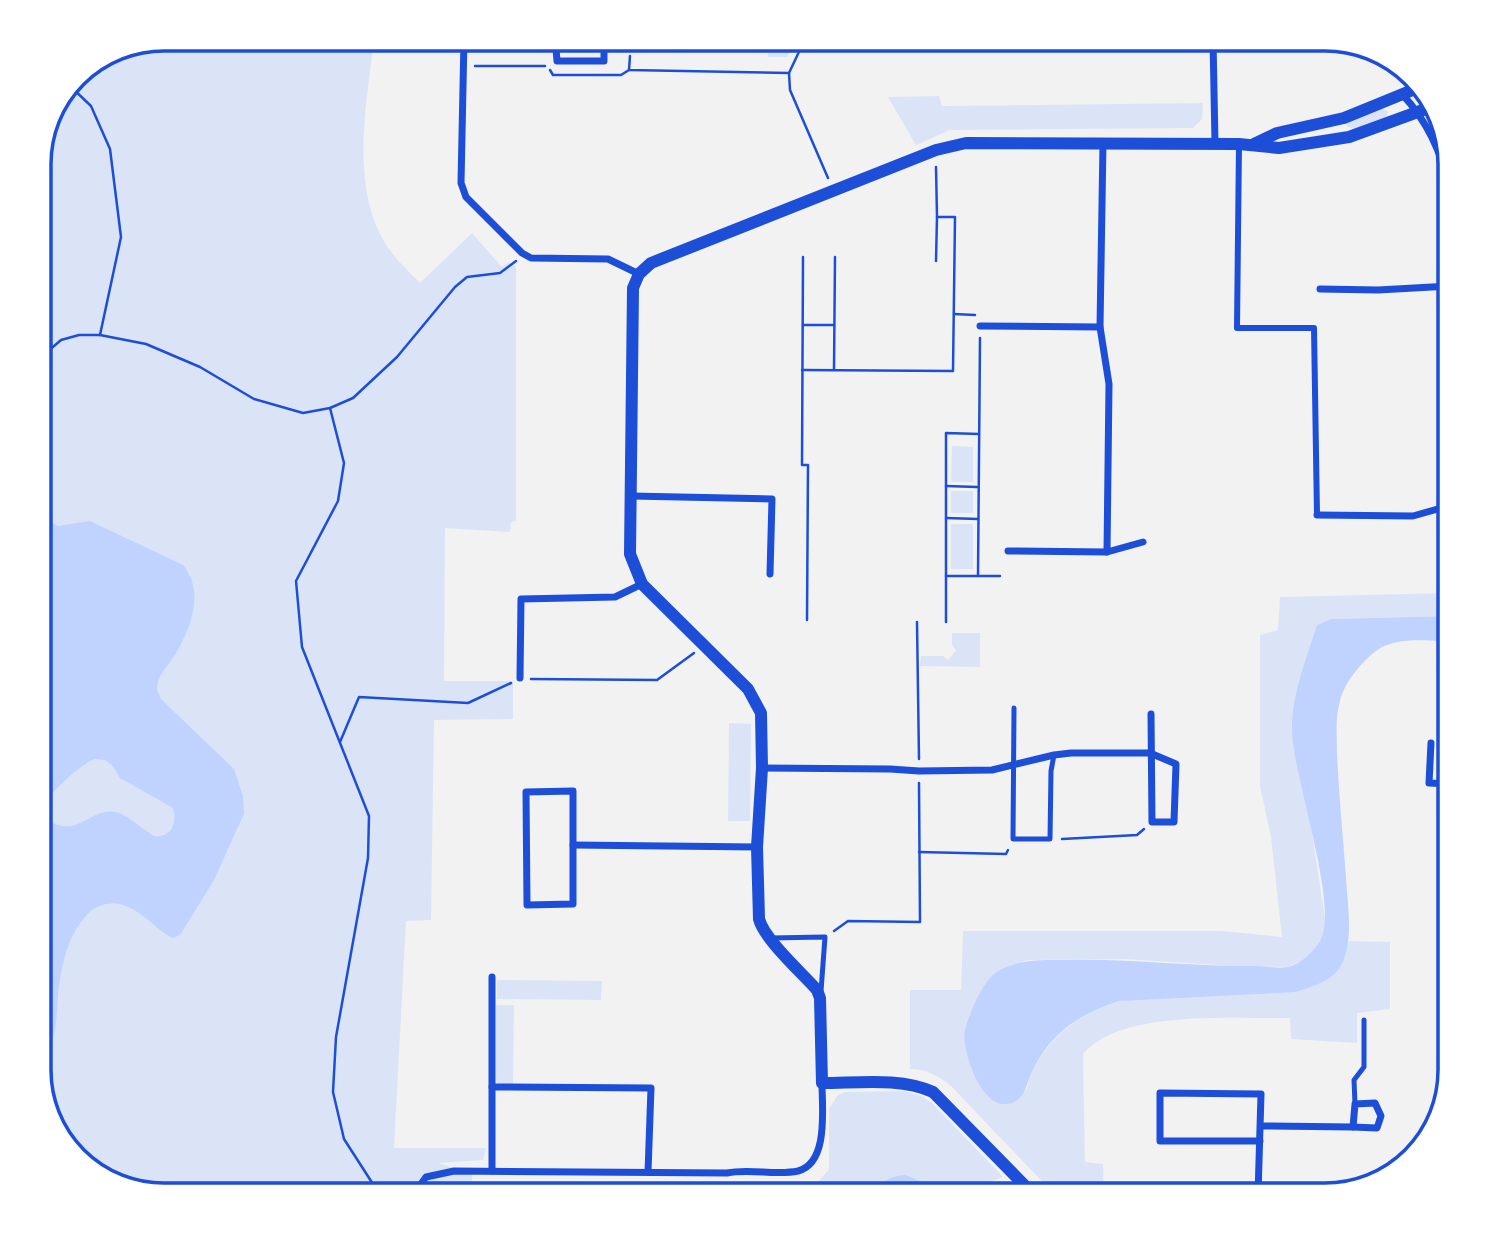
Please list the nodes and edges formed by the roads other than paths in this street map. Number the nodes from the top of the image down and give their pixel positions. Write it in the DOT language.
graph roads {
  1 [pos="464,51"];
  2 [pos="556,51"];
  3 [pos="604,51"];
  4 [pos="1213,51"];
  5 [pos="1411,91"];
  6 [pos="1402,94"];
  7 [pos="1424,110"];
  8 [pos="1418,112"];
  9 [pos="1103,143"];
  10 [pos="1215,143"];
  11 [pos="1239,144"];
  12 [pos="1254,144"];
  13 [pos="1436,144"];
  14 [pos="639,274"];
  15 [pos="1438,287"];
  16 [pos="1320,289"];
  17 [pos="980,326"];
  18 [pos="1100,327"];
  19 [pos="631,496"];
  20 [pos="1438,509"];
  21 [pos="1317,515"];
  22 [pos="1143,542"];
  23 [pos="1008,551"];
  24 [pos="1107,552"];
  25 [pos="770,574"];
  26 [pos="642,584"];
  27 [pos="520,678"];
  28 [pos="1014,708"];
  29 [pos="1151,714"];
  30 [pos="1431,743"];
  31 [pos="1150,753"];
  32 [pos="1054,755"];
  33 [pos="1014,766"];
  34 [pos="762,768"];
  35 [pos="1438,783"];
  36 [pos="573,845"];
  37 [pos="757,848"];
  38 [pos="769,938"];
  39 [pos="492,978"];
  40 [pos="820,998"];
  41 [pos="1364,1020"];
  42 [pos="822,1083"];
  43 [pos="492,1087"];
  44 [pos="1355,1104"];
  45 [pos="1261,1126"];
  46 [pos="1353,1127"];
  47 [pos="1260,1141"];
  48 [pos="492,1171"];
  49 [pos="648,1172"];
  50 [pos="422,1183"];
  51 [pos="1022,1183"];
  52 [pos="1258,1183"];
  1 -- 14 [label="street"];
  2 -- 3 [label="street"];
  4 -- 10 [label="street"];
  5 -- 6 [label="street"];
  6 -- 8 [label="street"];
  6 -- 12 [label="street"];
  7 -- 8 [label="street"];
  8 -- 12 [label="street"];
  8 -- 13 [label="street"];
  9 -- 10 [label="street"];
  9 -- 14 [label="street"];
  9 -- 18 [label="street"];
  10 -- 11 [label="street"];
  11 -- 12 [label="street"];
  11 -- 21 [label="street"];
  14 -- 19 [label="street"];
  15 -- 16 [label="street"];
  17 -- 18 [label="street"];
  18 -- 24 [label="street"];
  19 -- 25 [label="street"];
  19 -- 26 [label="street"];
  20 -- 21 [label="street"];
  22 -- 24 [label="street"];
  23 -- 24 [label="street"];
  26 -- 27 [label="street"];
  26 -- 34 [label="street"];
  28 -- 33 [label="lane"];
  29 -- 31 [label="street"];
  30 -- 35 [label="street"];
  31 -- 31 [label="street"];
  31 -- 32 [label="street"];
  32 -- 33 [label="street"];
  32 -- 33 [label="lane"];
  33 -- 34 [label="street"];
  34 -- 37 [label="street"];
  36 -- 36 [label="street"];
  36 -- 37 [label="street"];
  37 -- 38 [label="street"];
  38 -- 40 [label="street"];
  38 -- 40 [label="lane"];
  39 -- 43 [label="street"];
  40 -- 42 [label="street"];
  41 -- 44 [label="lane"];
  42 -- 49 [label="street"];
  42 -- 51 [label="street"];
  43 -- 48 [label="street"];
  43 -- 49 [label="street"];
  44 -- 46 [label="street"];
  44 -- 46 [label="street"];
  45 -- 46 [label="street"];
  45 -- 47 [label="street"];
  45 -- 47 [label="street"];
  47 -- 52 [label="street"];
  48 -- 49 [label="street"];
  48 -- 50 [label="street"];
}
